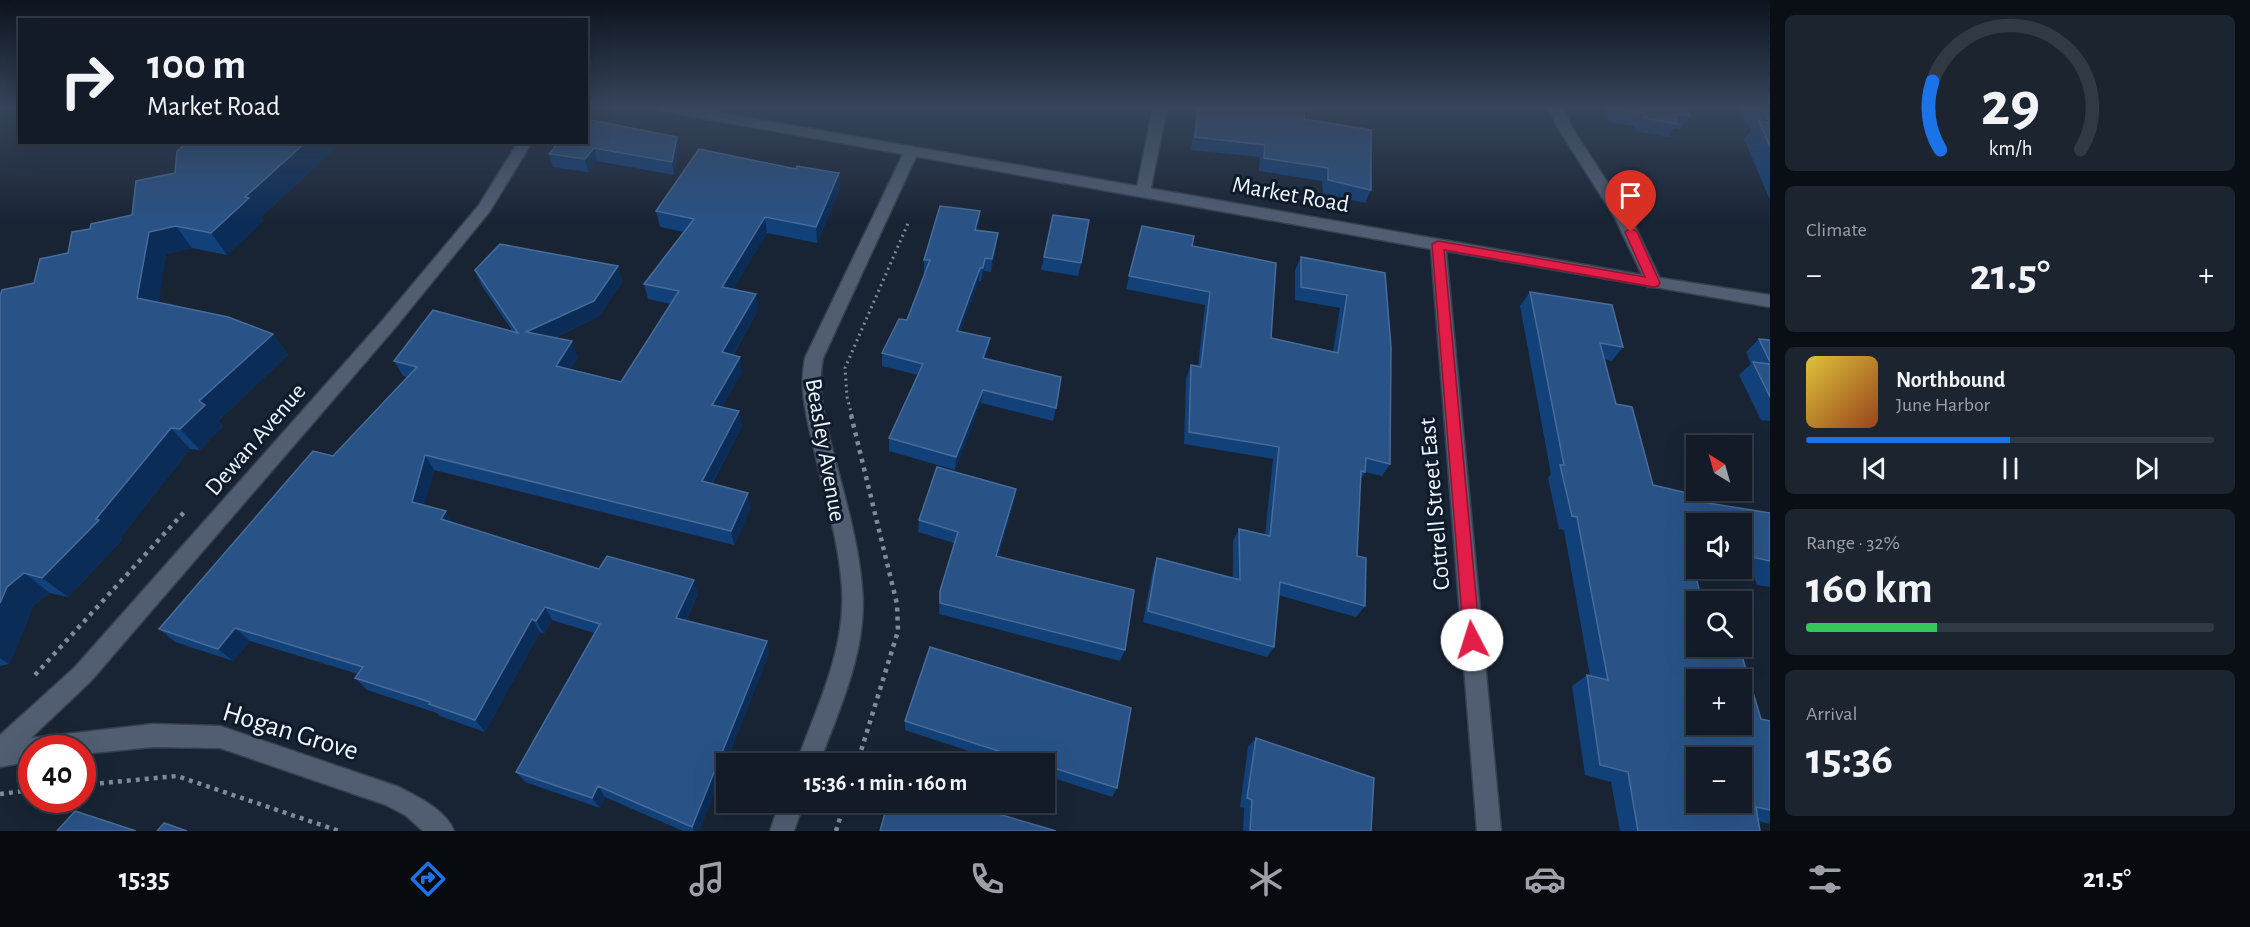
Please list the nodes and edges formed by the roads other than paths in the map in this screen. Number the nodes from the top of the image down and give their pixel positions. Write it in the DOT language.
graph roads {
  1 [pos="523,146"];
  2 [pos="888,146"];
  3 [pos="1152,146"];
  4 [pos="1576,146"];
  5 [pos="912,150"];
  6 [pos="1143,192"];
  7 [pos="1438,244"];
  8 [pos="1654,283"];
  9 [pos="1770,301"];
  10 [pos="96,742"];
  11 [pos="18,751"];
  12 [pos="0,753"];
  13 [pos="811,753"];
  14 [pos="788,813"];
  15 [pos="442,831"];
  16 [pos="782,831"];
  17 [pos="1490,831"];
  1 -- 12 [label="street, Dewan Avenue"];
  2 -- 5 [label="street, Market Road"];
  3 -- 6 [label="street"];
  4 -- 8 [label="street"];
  5 -- 6 [label="street, Market Road"];
  5 -- 13 [label="street, Beasley Avenue"];
  6 -- 7 [label="street, Market Road"];
  7 -- 8 [label="street, Market Road"];
  7 -- 17 [label="street, Cottrell Street East"];
  8 -- 9 [label="street, Market Road"];
  10 -- 15 [label="street, Hogan Grove"];
  11 -- 12 [label="street"];
  14 -- 16 [label="street"];
}
